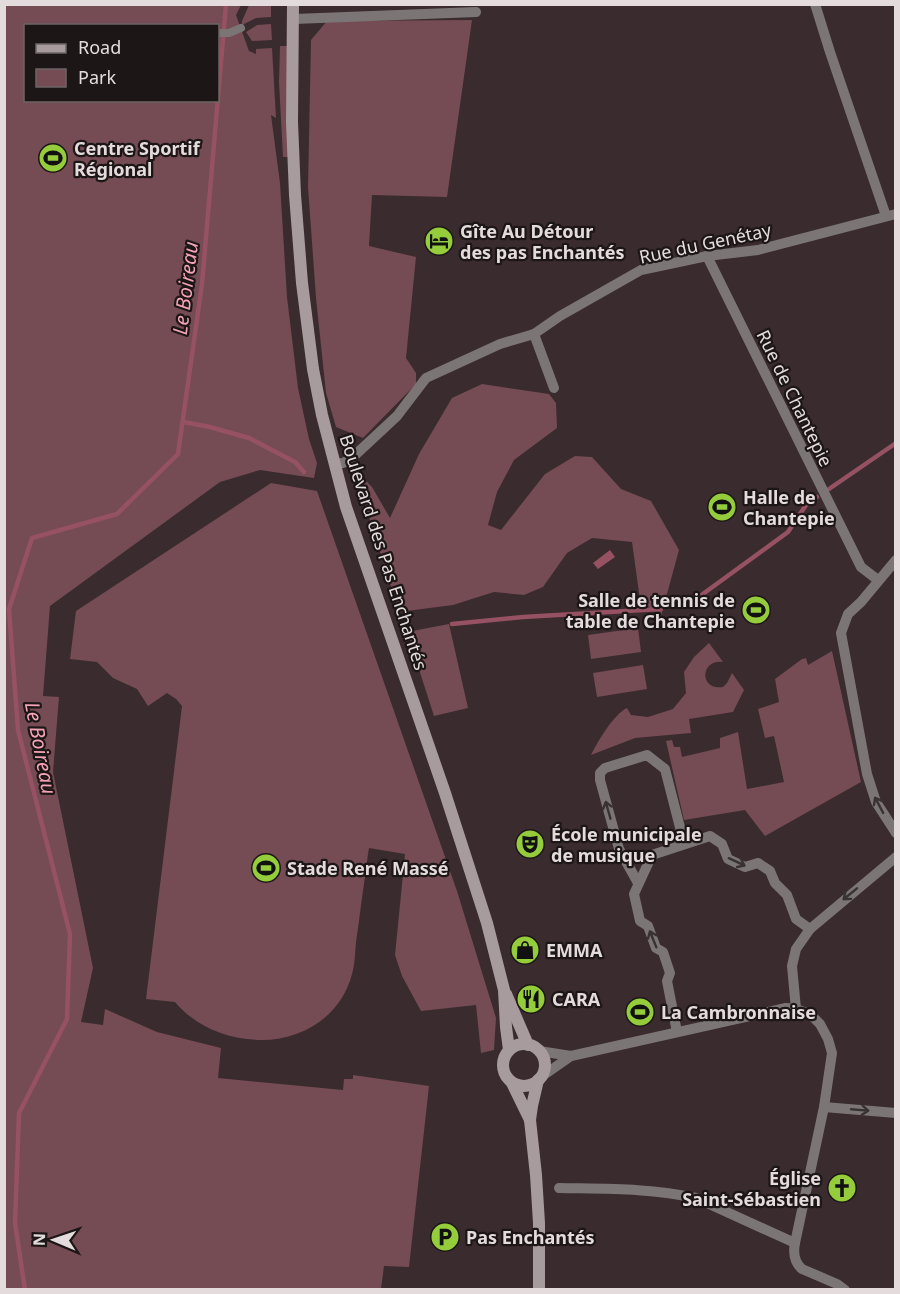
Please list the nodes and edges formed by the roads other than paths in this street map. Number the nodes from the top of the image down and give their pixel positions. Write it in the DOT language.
graph roads {
  1 [pos="293,4"];
  2 [pos="328,4"];
  3 [pos="815,4"];
  4 [pos="476,12"];
  5 [pos="328,16"];
  6 [pos="294,19"];
  7 [pos="240,28"];
  8 [pos="219,33"];
  9 [pos="891,215"];
  10 [pos="707,256"];
  11 [pos="534,334"];
  12 [pos="554,388"];
  13 [pos="334,464"];
  14 [pos="896,560"];
  15 [pos="878,580"];
  16 [pos="896,833"];
  17 [pos="684,843"];
  18 [pos="896,857"];
  19 [pos="638,882"];
  20 [pos="810,929"];
  21 [pos="504,990"];
  22 [pos="796,1009"];
  23 [pos="677,1032"];
  24 [pos="533,1048"];
  25 [pos="509,1050"];
  26 [pos="571,1056"];
  27 [pos="540,1079"];
  28 [pos="512,1083"];
  29 [pos="824,1107"];
  30 [pos="896,1113"];
  31 [pos="530,1120"];
  32 [pos="559,1188"];
  33 [pos="795,1243"];
  34 [pos="539,1290"];
  35 [pos="845,1290"];
  1 -- 6 [label="main road, Boulevard des Pas Enchantés"];
  2 -- 5 [label="street"];
  3 -- 9 [label="street"];
  4 -- 5 [label="street"];
  5 -- 6 [label="street"];
  6 -- 13 [label="main road, Boulevard des Pas Enchantés"];
  7 -- 8 [label="street"];
  9 -- 10 [label="street, Rue du Genétay"];
  10 -- 11 [label="street, Rue du Genétay"];
  10 -- 15 [label="street, Rue de Chantepie"];
  11 -- 12 [label="street"];
  11 -- 13 [label="street, Rue du Genétay"];
  13 -- 21 [label="main road, Boulevard des Pas Enchantés"];
  14 -- 15 [label="street"];
  16 -- 15 [label="street, one-way"];
  17 -- 19 [label="street"];
  19 -- 17 [label="street, one-way"];
  17 -- 20 [label="street, one-way"];
  18 -- 20 [label="street, one-way"];
  23 -- 19 [label="street, one-way"];
  20 -- 22 [label="street"];
  21 -- 24 [label="main road, Boulevard des Pas Enchantés"];
  21 -- 25 [label="main road, Boulevard des Pas Enchantés"];
  22 -- 23 [label="street"];
  22 -- 29 [label="street"];
  23 -- 26 [label="street"];
  24 -- 25 [label="main road"];
  24 -- 26 [label="street"];
  24 -- 27 [label="main road, Boulevard des Pas Enchantés"];
  25 -- 28 [label="main road, Boulevard des Pas Enchantés"];
  26 -- 27 [label="street"];
  27 -- 28 [label="main road"];
  27 -- 31 [label="main road, Boulevard des Pas Enchantés"];
  28 -- 31 [label="main road, Boulevard des Pas Enchantés"];
  29 -- 30 [label="street, one-way"];
  29 -- 33 [label="street"];
  31 -- 34 [label="main road, Boulevard des Pas Enchantés"];
  32 -- 33 [label="street"];
  33 -- 35 [label="street"];
}
